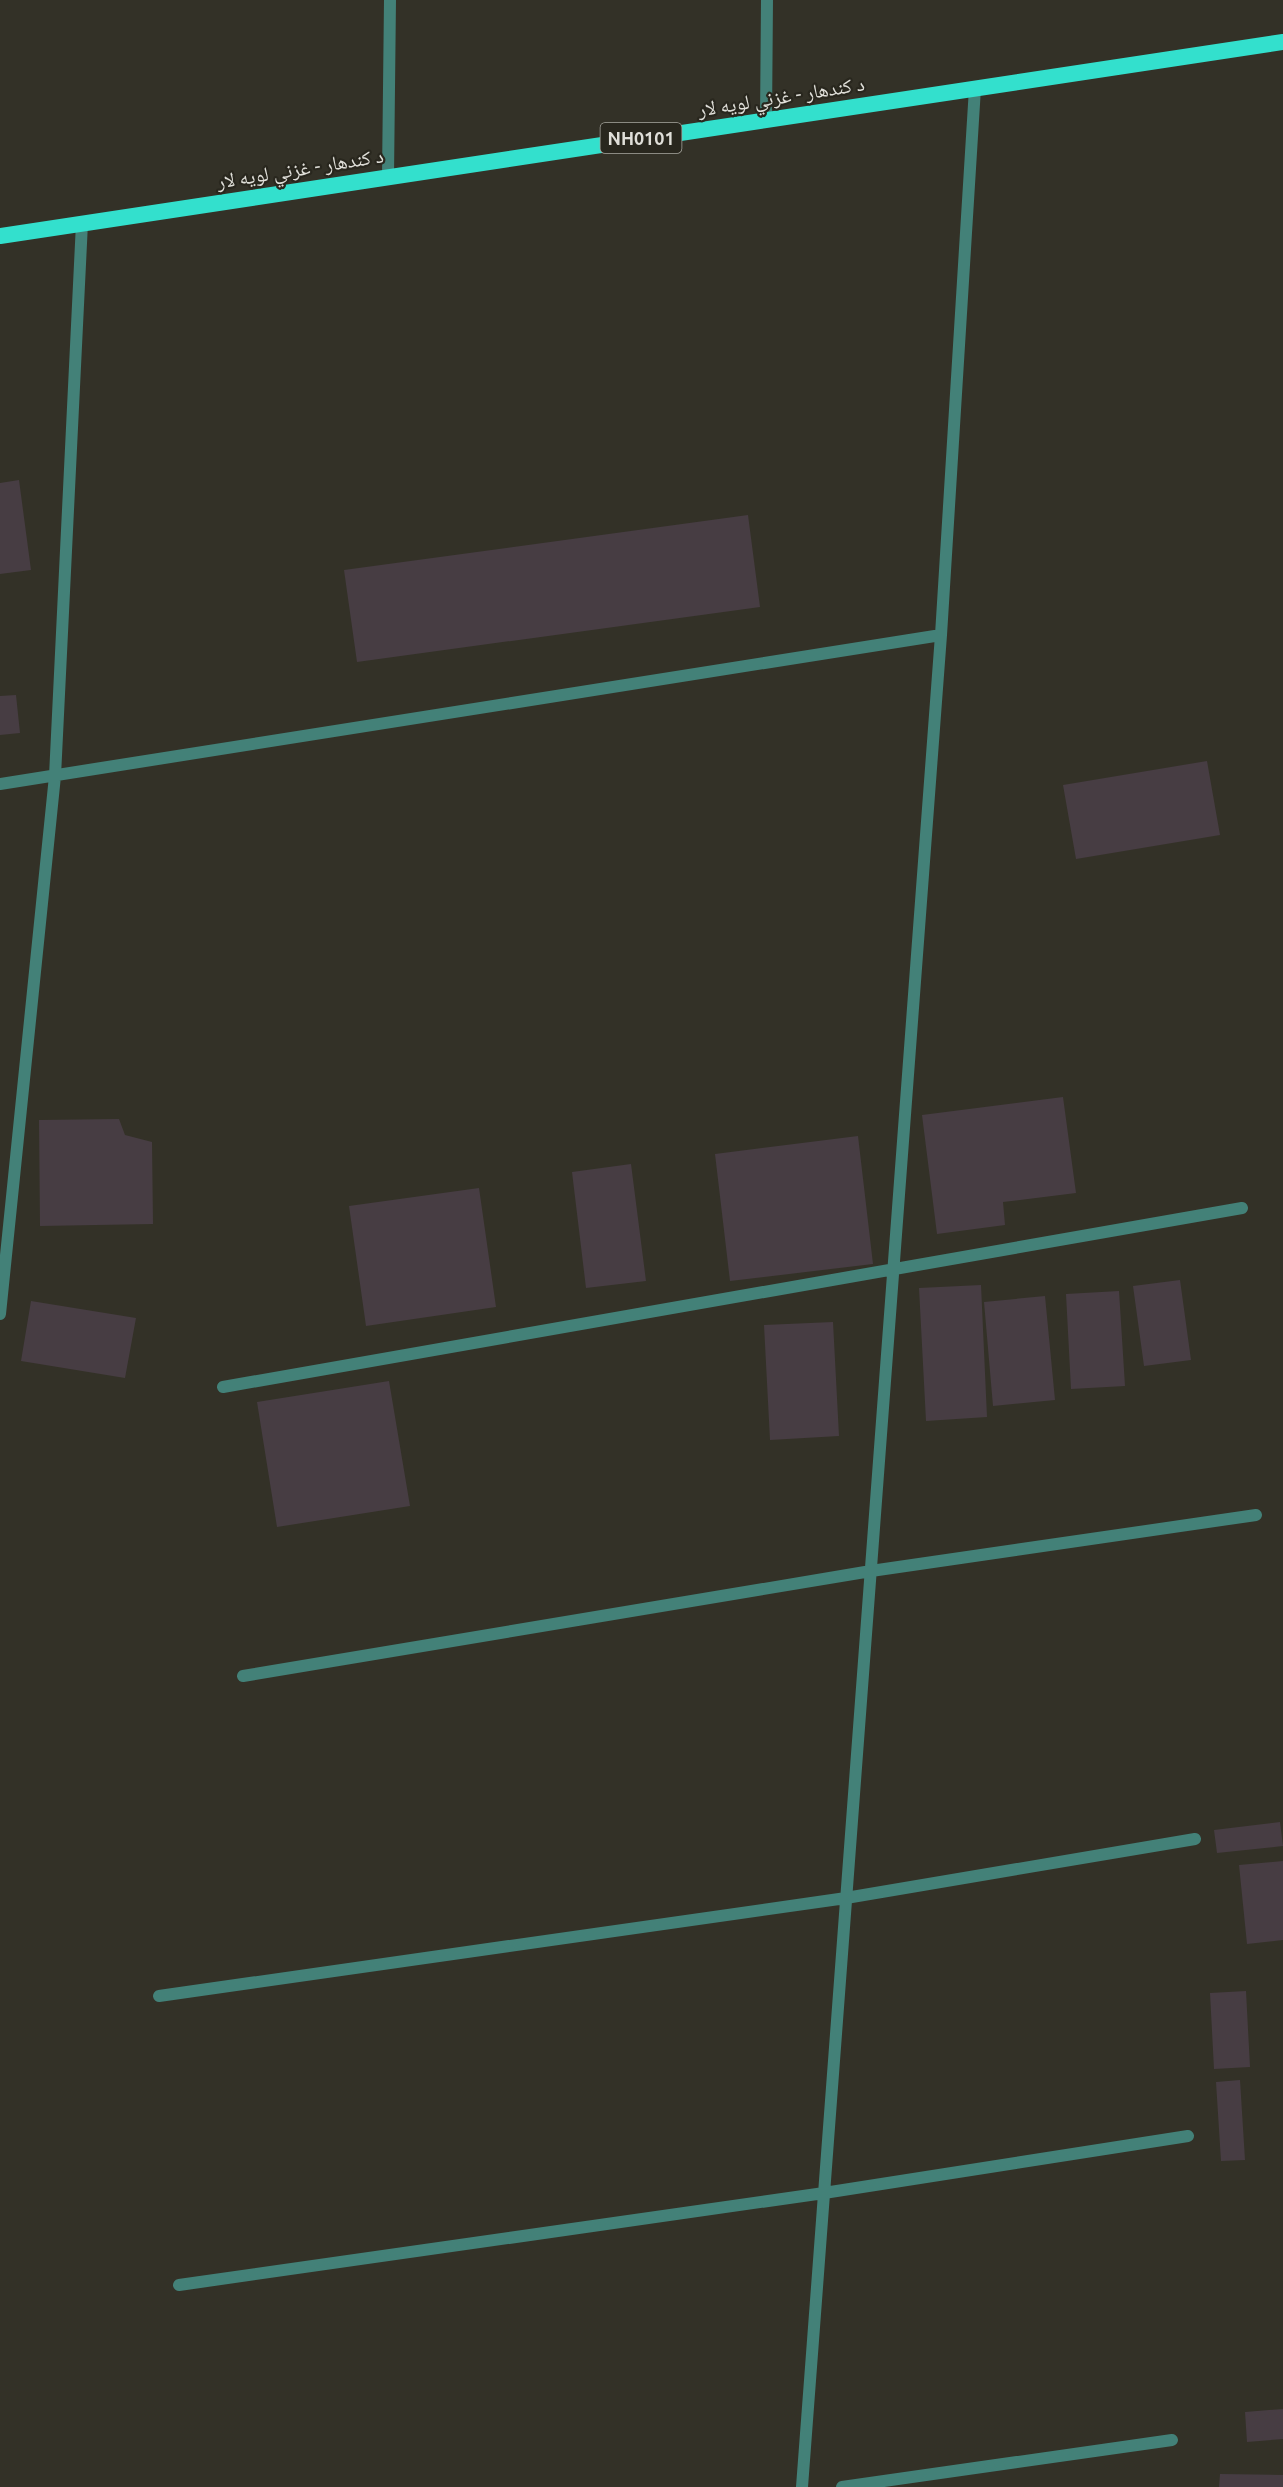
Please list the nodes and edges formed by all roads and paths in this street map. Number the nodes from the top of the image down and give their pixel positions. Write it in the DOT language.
graph roads {
  1 [pos="390,0"];
  2 [pos="767,0"];
  3 [pos="1283,42"];
  4 [pos="975,88"];
  5 [pos="766,120"];
  6 [pos="388,176"];
  7 [pos="82,223"];
  8 [pos="0,236"];
  9 [pos="941,635"];
  10 [pos="55,776"];
  11 [pos="0,784"];
  12 [pos="1242,1208"];
  13 [pos="894,1270"];
  14 [pos="0,1314"];
  15 [pos="223,1388"];
  16 [pos="1256,1515"];
  17 [pos="871,1571"];
  18 [pos="243,1676"];
  19 [pos="1195,1839"];
  20 [pos="846,1898"];
  21 [pos="159,1996"];
  22 [pos="1188,2136"];
  23 [pos="824,2193"];
  24 [pos="179,2284"];
  25 [pos="1172,2440"];
  26 [pos="802,2487"];
  27 [pos="843,2487"];
  1 -- 6 [label="street"];
  2 -- 5 [label="street"];
  3 -- 4 [label="highway, د کندهار - غزني لويه لار / NH0101"];
  4 -- 5 [label="highway, د کندهار - غزني لويه لار / NH0101"];
  4 -- 9 [label="street"];
  5 -- 6 [label="highway, د کندهار - غزني لويه لار / NH0101"];
  6 -- 7 [label="highway, د کندهار - غزني لويه لار / NH0101"];
  7 -- 8 [label="highway, د کندهار - غزني لويه لار / NH0101"];
  7 -- 10 [label="street"];
  9 -- 10 [label="street"];
  9 -- 13 [label="street"];
  10 -- 11 [label="street"];
  10 -- 14 [label="street"];
  12 -- 13 [label="street"];
  13 -- 15 [label="street"];
  13 -- 17 [label="street"];
  16 -- 17 [label="street"];
  17 -- 18 [label="street"];
  17 -- 20 [label="street"];
  19 -- 20 [label="street"];
  20 -- 21 [label="street"];
  20 -- 23 [label="street"];
  22 -- 23 [label="street"];
  23 -- 24 [label="street"];
  23 -- 26 [label="street"];
  25 -- 27 [label="street"];
}
